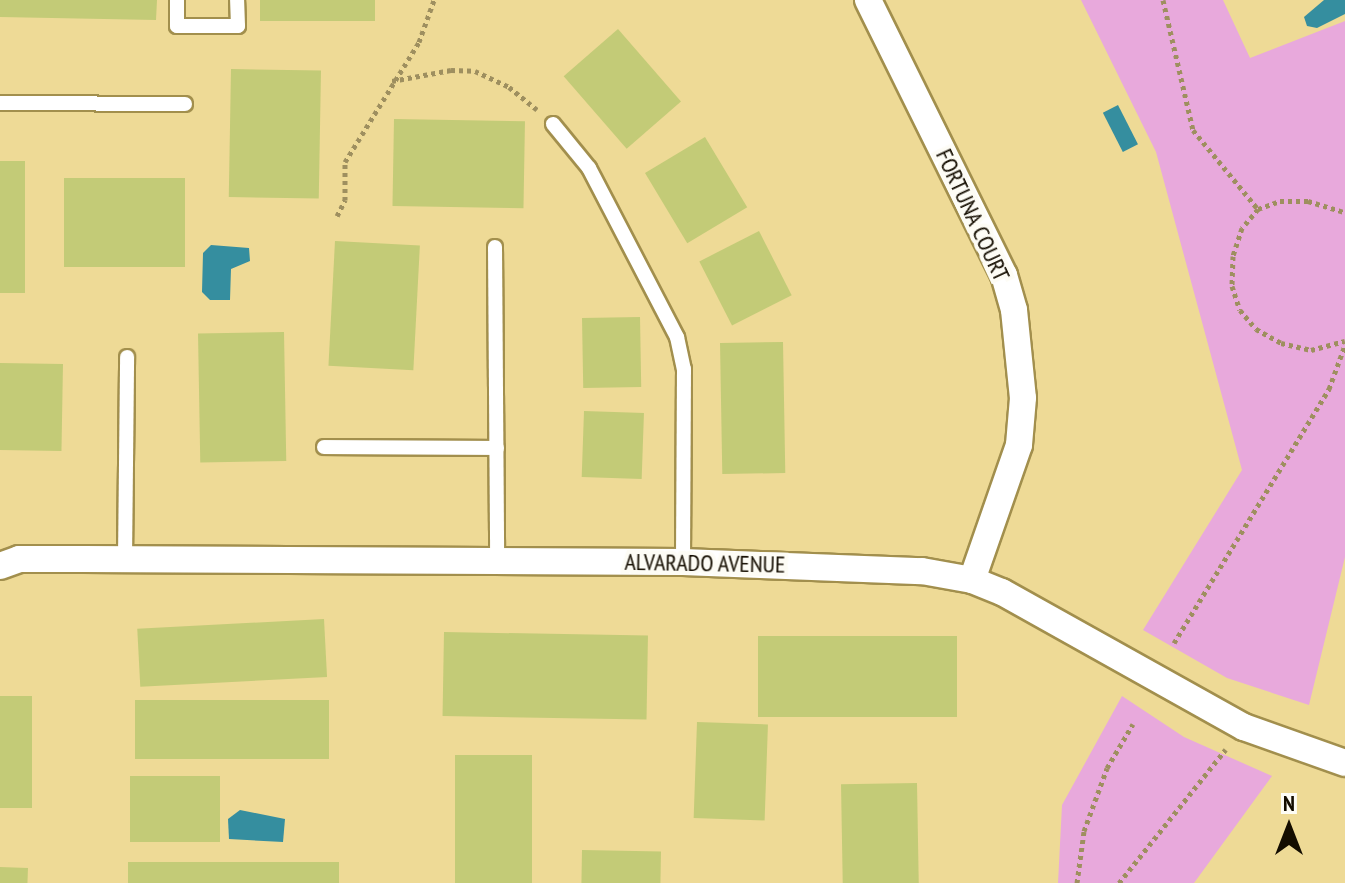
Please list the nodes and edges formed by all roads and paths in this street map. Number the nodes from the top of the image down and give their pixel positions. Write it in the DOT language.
graph roads {
  1 [pos="177,0"];
  2 [pos="237,0"];
  3 [pos="434,0"];
  4 [pos="868,0"];
  5 [pos="1163,0"];
  6 [pos="391,82"];
  7 [pos="0,103"];
  8 [pos="185,104"];
  9 [pos="553,124"];
  10 [pos="1258,209"];
  11 [pos="1345,212"];
  12 [pos="337,216"];
  13 [pos="495,247"];
  14 [pos="1345,343"];
  15 [pos="127,357"];
  16 [pos="324,447"];
  17 [pos="497,448"];
  18 [pos="6,558"];
  19 [pos="125,559"];
  20 [pos="497,561"];
  21 [pos="683,562"];
  22 [pos="972,580"];
  23 [pos="1174,643"];
  24 [pos="1133,724"];
  25 [pos="1244,727"];
  26 [pos="1345,763"];
  27 [pos="1077,883"];
  28 [pos="1119,883"];
  1 -- 2 [label="lane"];
  3 -- 6 [label="path"];
  4 -- 22 [label="street, FORTUNA COURT"];
  5 -- 10 [label="path"];
  6 -- 9 [label="path"];
  6 -- 12 [label="path"];
  7 -- 8 [label="lane"];
  9 -- 21 [label="lane"];
  10 -- 11 [label="path"];
  10 -- 14 [label="path"];
  13 -- 17 [label="lane"];
  14 -- 23 [label="path"];
  15 -- 19 [label="lane"];
  16 -- 17 [label="lane"];
  17 -- 20 [label="lane"];
  18 -- 19 [label="street, ALVARADO AVENUE"];
  19 -- 20 [label="street, ALVARADO AVENUE"];
  20 -- 21 [label="street, ALVARADO AVENUE"];
  21 -- 22 [label="street, ALVARADO AVENUE"];
  22 -- 25 [label="street, ALVARADO AVENUE"];
  24 -- 27 [label="path"];
  25 -- 26 [label="street, ALVARADO AVENUE"];
  25 -- 28 [label="path"];
}
